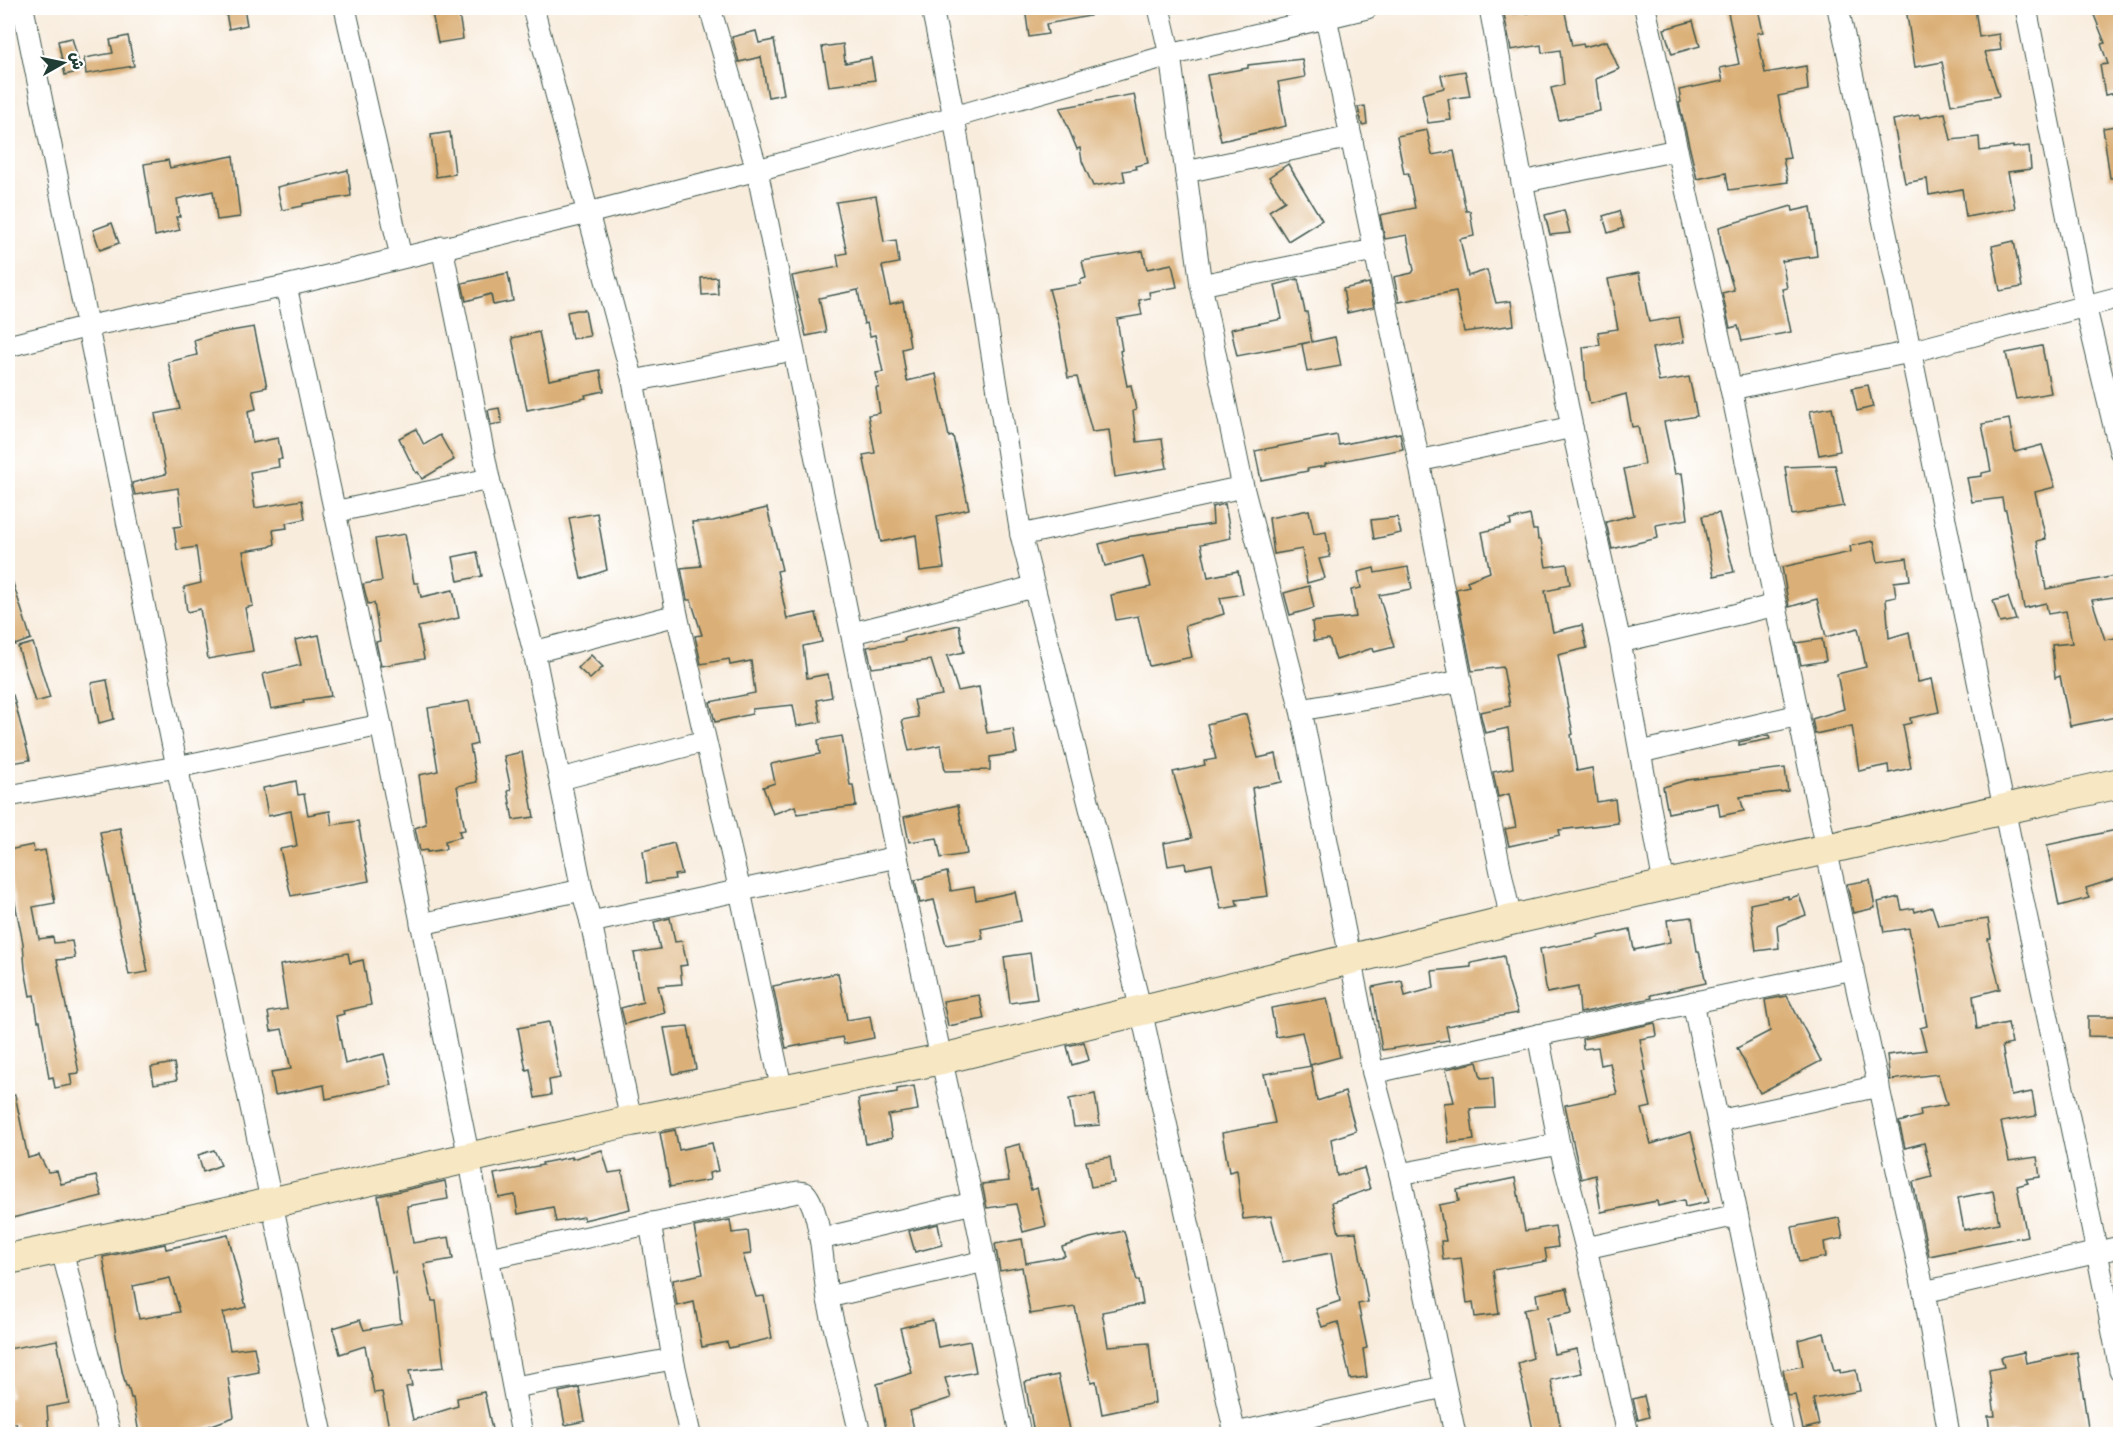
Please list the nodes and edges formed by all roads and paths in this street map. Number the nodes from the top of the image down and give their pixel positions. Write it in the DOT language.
graph roads {
  1 [pos="23,8"];
  2 [pos="345,8"];
  3 [pos="533,8"];
  4 [pos="710,8"];
  5 [pos="933,8"];
  6 [pos="1159,8"];
  7 [pos="1367,8"];
  8 [pos="1490,8"];
  9 [pos="1645,8"];
  10 [pos="1838,8"];
  11 [pos="2026,8"];
  12 [pos="1325,12"];
  13 [pos="1170,55"];
  14 [pos="954,117"];
  15 [pos="1351,137"];
  16 [pos="1677,150"];
  17 [pos="757,170"];
  18 [pos="1186,172"];
  19 [pos="1522,182"];
  20 [pos="588,213"];
  21 [pos="442,248"];
  22 [pos="1374,250"];
  23 [pos="401,257"];
  24 [pos="1201,285"];
  25 [pos="286,286"];
  26 [pos="2121,297"];
  27 [pos="2085,305"];
  28 [pos="89,326"];
  29 [pos="8,346"];
  30 [pos="793,350"];
  31 [pos="1910,352"];
  32 [pos="633,381"];
  33 [pos="1731,389"];
  34 [pos="1572,427"];
  35 [pos="2121,451"];
  36 [pos="1419,461"];
  37 [pos="489,479"];
  38 [pos="1243,487"];
  39 [pos="334,512"];
  40 [pos="1021,535"];
  41 [pos="1033,587"];
  42 [pos="1776,605"];
  43 [pos="677,615"];
  44 [pos="853,633"];
  45 [pos="1620,642"];
  46 [pos="534,652"];
  47 [pos="1461,681"];
  48 [pos="1301,710"];
  49 [pos="1799,715"];
  50 [pos="381,725"];
  51 [pos="705,741"];
  52 [pos="1641,752"];
  53 [pos="177,768"];
  54 [pos="561,779"];
  55 [pos="2121,783"];
  56 [pos="8,796"];
  57 [pos="2004,809"];
  58 [pos="1826,849"];
  59 [pos="897,857"];
  60 [pos="1665,884"];
  61 [pos="582,890"];
  62 [pos="740,891"];
  63 [pos="1511,920"];
  64 [pos="591,922"];
  65 [pos="421,924"];
  66 [pos="1350,958"];
  67 [pos="1853,969"];
  68 [pos="1693,1002"];
  69 [pos="1141,1010"];
  70 [pos="1538,1035"];
  71 [pos="942,1059"];
  72 [pos="1373,1073"];
  73 [pos="1879,1086"];
  74 [pos="782,1090"];
  75 [pos="1718,1120"];
  76 [pos="631,1121"];
  77 [pos="1559,1144"];
  78 [pos="469,1158"];
  79 [pos="1400,1174"];
  80 [pos="273,1202"];
  81 [pos="973,1203"];
  82 [pos="1737,1215"];
  83 [pos="650,1223"];
  84 [pos="820,1239"];
  85 [pos="61,1247"];
  86 [pos="2121,1247"];
  87 [pos="1586,1248"];
  88 [pos="2099,1252"];
  89 [pos="489,1258"];
  90 [pos="8,1259"];
  91 [pos="985,1261"];
  92 [pos="1924,1292"];
  93 [pos="828,1297"];
  94 [pos="673,1359"];
  95 [pos="2121,1370"];
  96 [pos="514,1387"];
  97 [pos="1444,1387"];
  98 [pos="110,1434"];
  99 [pos="322,1434"];
  100 [pos="522,1434"];
  101 [pos="690,1434"];
  102 [pos="860,1434"];
  103 [pos="1020,1434"];
  104 [pos="1233,1434"];
  105 [pos="1455,1434"];
  106 [pos="1628,1434"];
  107 [pos="1783,1434"];
  108 [pos="1950,1434"];
  1 -- 28 [label="street"];
  2 -- 23 [label="street"];
  3 -- 20 [label="street"];
  4 -- 17 [label="street"];
  5 -- 14 [label="street"];
  6 -- 13 [label="street"];
  7 -- 12 [label="street"];
  8 -- 19 [label="street"];
  9 -- 16 [label="street"];
  10 -- 31 [label="street"];
  11 -- 27 [label="street"];
  12 -- 13 [label="street"];
  12 -- 15 [label="street"];
  13 -- 14 [label="street"];
  13 -- 18 [label="street"];
  14 -- 17 [label="street"];
  14 -- 40 [label="street"];
  15 -- 18 [label="street"];
  15 -- 22 [label="street"];
  16 -- 19 [label="street"];
  16 -- 33 [label="street"];
  17 -- 20 [label="street"];
  17 -- 30 [label="street"];
  18 -- 24 [label="street"];
  19 -- 34 [label="street"];
  20 -- 21 [label="street"];
  20 -- 32 [label="street"];
  21 -- 23 [label="street"];
  21 -- 37 [label="street"];
  22 -- 24 [label="street"];
  22 -- 36 [label="street"];
  23 -- 25 [label="street"];
  24 -- 38 [label="street"];
  25 -- 28 [label="street"];
  25 -- 39 [label="street"];
  26 -- 27 [label="street"];
  27 -- 31 [label="street"];
  27 -- 35 [label="street"];
  28 -- 29 [label="street"];
  28 -- 53 [label="street"];
  30 -- 32 [label="street"];
  30 -- 44 [label="street"];
  31 -- 33 [label="street"];
  31 -- 57 [label="street"];
  32 -- 43 [label="street"];
  33 -- 42 [label="street"];
  34 -- 36 [label="street"];
  34 -- 45 [label="street"];
  36 -- 47 [label="street"];
  37 -- 39 [label="street"];
  37 -- 46 [label="street"];
  38 -- 40 [label="street"];
  38 -- 48 [label="street"];
  39 -- 50 [label="street"];
  40 -- 41 [label="street"];
  41 -- 44 [label="street"];
  41 -- 69 [label="street"];
  42 -- 45 [label="street"];
  42 -- 49 [label="street"];
  43 -- 46 [label="street"];
  43 -- 51 [label="street"];
  44 -- 59 [label="street"];
  45 -- 52 [label="street"];
  46 -- 54 [label="street"];
  47 -- 48 [label="street"];
  47 -- 63 [label="street"];
  48 -- 66 [label="street"];
  49 -- 52 [label="street"];
  49 -- 58 [label="street"];
  50 -- 53 [label="street"];
  50 -- 65 [label="street"];
  51 -- 54 [label="street"];
  51 -- 62 [label="street"];
  52 -- 60 [label="street"];
  53 -- 56 [label="street"];
  53 -- 80 [label="street"];
  54 -- 61 [label="street"];
  55 -- 57 [label="street"];
  57 -- 58 [label="street"];
  57 -- 88 [label="street"];
  58 -- 60 [label="street"];
  58 -- 67 [label="street"];
  59 -- 62 [label="street"];
  59 -- 71 [label="street"];
  60 -- 63 [label="street"];
  61 -- 64 [label="street"];
  61 -- 65 [label="street"];
  62 -- 64 [label="street"];
  62 -- 74 [label="street"];
  63 -- 66 [label="street"];
  64 -- 76 [label="street"];
  65 -- 78 [label="street"];
  66 -- 69 [label="street"];
  66 -- 72 [label="street"];
  67 -- 68 [label="street"];
  67 -- 73 [label="street"];
  68 -- 70 [label="street"];
  68 -- 75 [label="street"];
  69 -- 71 [label="street"];
  69 -- 104 [label="street"];
  70 -- 72 [label="street"];
  70 -- 77 [label="street"];
  71 -- 74 [label="street"];
  71 -- 81 [label="street"];
  72 -- 79 [label="street"];
  73 -- 75 [label="street"];
  73 -- 92 [label="street"];
  74 -- 76 [label="street"];
  75 -- 82 [label="street"];
  76 -- 78 [label="street"];
  77 -- 79 [label="street"];
  77 -- 87 [label="street"];
  78 -- 80 [label="street"];
  78 -- 89 [label="street"];
  79 -- 97 [label="street"];
  80 -- 85 [label="street"];
  80 -- 99 [label="street"];
  81 -- 84 [label="street"];
  81 -- 91 [label="street"];
  82 -- 87 [label="street"];
  82 -- 107 [label="street"];
  83 -- 84 [label="street"];
  83 -- 89 [label="street"];
  83 -- 94 [label="street"];
  84 -- 93 [label="street"];
  85 -- 90 [label="street"];
  85 -- 98 [label="street"];
  86 -- 88 [label="street"];
  87 -- 106 [label="street"];
  88 -- 92 [label="street"];
  88 -- 95 [label="street"];
  89 -- 96 [label="street"];
  91 -- 93 [label="street"];
  91 -- 103 [label="street"];
  92 -- 108 [label="street"];
  93 -- 102 [label="street"];
  94 -- 96 [label="street"];
  94 -- 101 [label="street"];
  96 -- 100 [label="street"];
  97 -- 104 [label="street"];
  97 -- 105 [label="street"];
}
